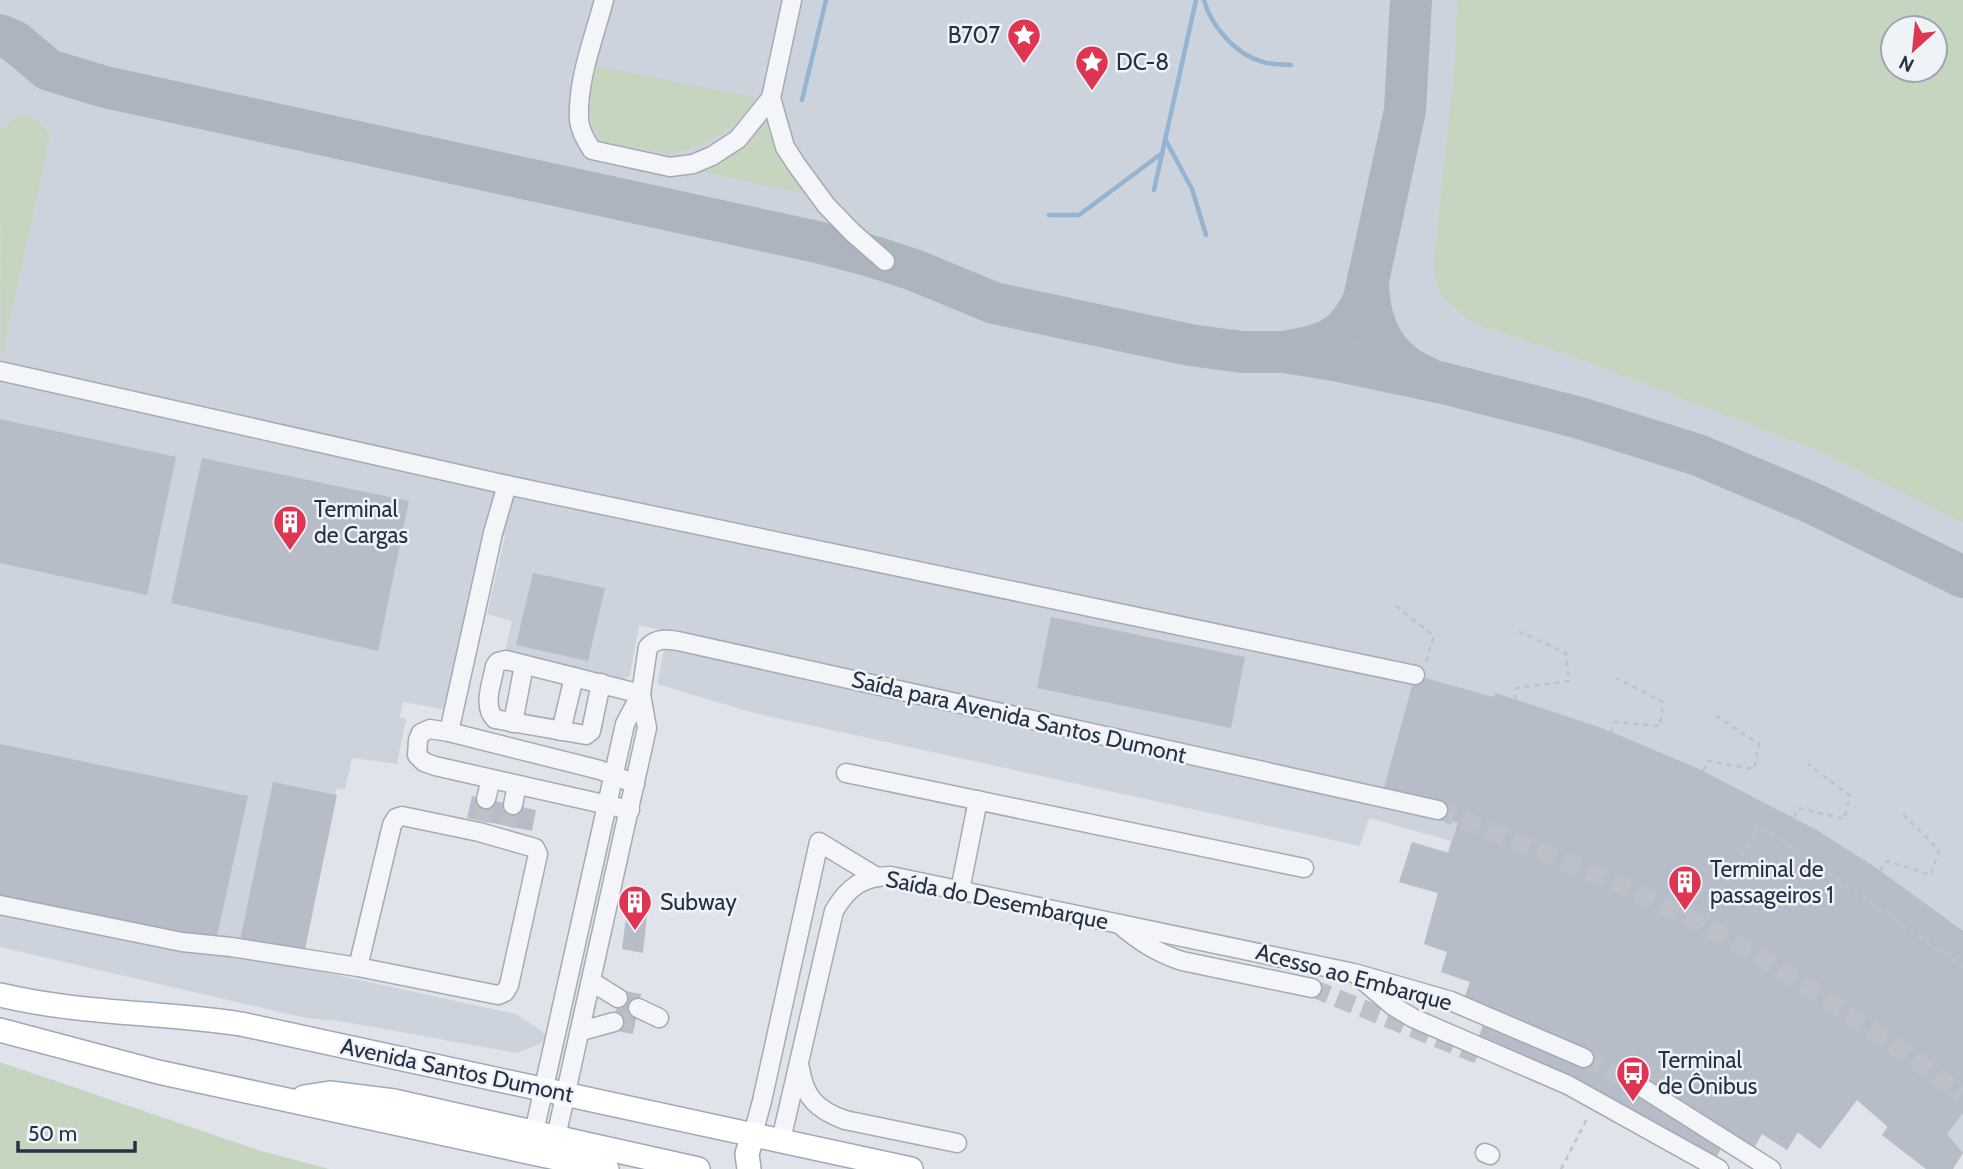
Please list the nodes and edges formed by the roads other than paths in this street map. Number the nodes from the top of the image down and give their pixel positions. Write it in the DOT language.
graph roads {
  1 [pos="604,0"];
  2 [pos="792,0"];
  3 [pos="771,98"];
  4 [pos="885,261"];
  5 [pos="0,371"];
  6 [pos="507,485"];
  7 [pos="524,665"];
  8 [pos="1420,670"];
  9 [pos="574,677"];
  10 [pos="601,683"];
  11 [pos="641,694"];
  12 [pos="513,723"];
  13 [pos="449,732"];
  14 [pos="561,732"];
  15 [pos="613,774"];
  16 [pos="846,774"];
  17 [pos="491,779"];
  18 [pos="635,784"];
  19 [pos="517,785"];
  20 [pos="486,799"];
  21 [pos="978,800"];
  22 [pos="513,805"];
  23 [pos="607,805"];
  24 [pos="630,810"];
  25 [pos="1438,810"];
  26 [pos="1304,868"];
  27 [pos="874,876"];
  28 [pos="960,890"];
  29 [pos="0,905"];
  30 [pos="1116,922"];
  31 [pos="358,967"];
  32 [pos="1354,973"];
  33 [pos="592,982"];
  34 [pos="1312,988"];
  35 [pos="0,995"];
  36 [pos="618,998"];
  37 [pos="614,1022"];
  38 [pos="0,1030"];
  39 [pos="581,1031"];
  40 [pos="1584,1058"];
  41 [pos="799,1064"];
  42 [pos="1635,1083"];
  43 [pos="544,1089"];
  44 [pos="568,1094"];
  45 [pos="283,1099"];
  46 [pos="545,1134"];
  47 [pos="753,1134"];
  48 [pos="781,1140"];
  49 [pos="957,1143"];
  50 [pos="579,1152"];
  51 [pos="607,1169"];
  52 [pos="698,1169"];
  53 [pos="749,1169"];
  54 [pos="911,1169"];
  55 [pos="1719,1169"];
  56 [pos="1771,1169"];
  1 -- 3 [label="street"];
  2 -- 3 [label="street"];
  3 -- 4 [label="street"];
  5 -- 6 [label="street"];
  6 -- 8 [label="street"];
  6 -- 13 [label="street"];
  7 -- 9 [label="street"];
  7 -- 12 [label="street"];
  7 -- 12 [label="street"];
  9 -- 10 [label="street"];
  9 -- 14 [label="street"];
  10 -- 11 [label="street"];
  10 -- 14 [label="street"];
  11 -- 15 [label="street"];
  11 -- 18 [label="street"];
  11 -- 25 [label="street, Saída para Avenida Santos Dumont"];
  12 -- 14 [label="street"];
  13 -- 15 [label="street"];
  13 -- 17 [label="street"];
  15 -- 18 [label="street"];
  15 -- 23 [label="street"];
  16 -- 21 [label="street"];
  17 -- 19 [label="street"];
  17 -- 20 [label="street"];
  18 -- 24 [label="street"];
  19 -- 22 [label="street"];
  19 -- 23 [label="street"];
  21 -- 26 [label="street"];
  21 -- 28 [label="street"];
  23 -- 24 [label="street"];
  23 -- 43 [label="street"];
  24 -- 33 [label="street"];
  27 -- 28 [label="street, Saída do Desembarque"];
  27 -- 41 [label="street, Saída do Desembarque"];
  27 -- 47 [label="street"];
  28 -- 30 [label="street, Saída do Desembarque"];
  29 -- 31 [label="street"];
  30 -- 32 [label="street, Acesso ao Embarque"];
  30 -- 34 [label="street, Saída do Desembarque"];
  31 -- 31 [label="street"];
  32 -- 40 [label="street, Acesso ao Embarque"];
  32 -- 55 [label="street"];
  33 -- 36 [label="street"];
  33 -- 39 [label="street"];
  35 -- 43 [label="main road, Avenida Santos Dumont"];
  37 -- 39 [label="street"];
  38 -- 45 [label="main road"];
  39 -- 44 [label="street"];
  41 -- 48 [label="street, Saída do Desembarque"];
  41 -- 49 [label="street"];
  42 -- 56 [label="street"];
  43 -- 44 [label="main road, Avenida Santos Dumont"];
  43 -- 46 [label="street"];
  44 -- 46 [label="street"];
  44 -- 47 [label="main road, Avenida Santos Dumont"];
  45 -- 46 [label="main road"];
  45 -- 50 [label="main road"];
  46 -- 50 [label="main road"];
  47 -- 48 [label="main road, Avenida Santos Dumont"];
  47 -- 53 [label="main road"];
  48 -- 54 [label="main road, Avenida Santos Dumont"];
  50 -- 51 [label="main road"];
  50 -- 52 [label="main road"];
}
